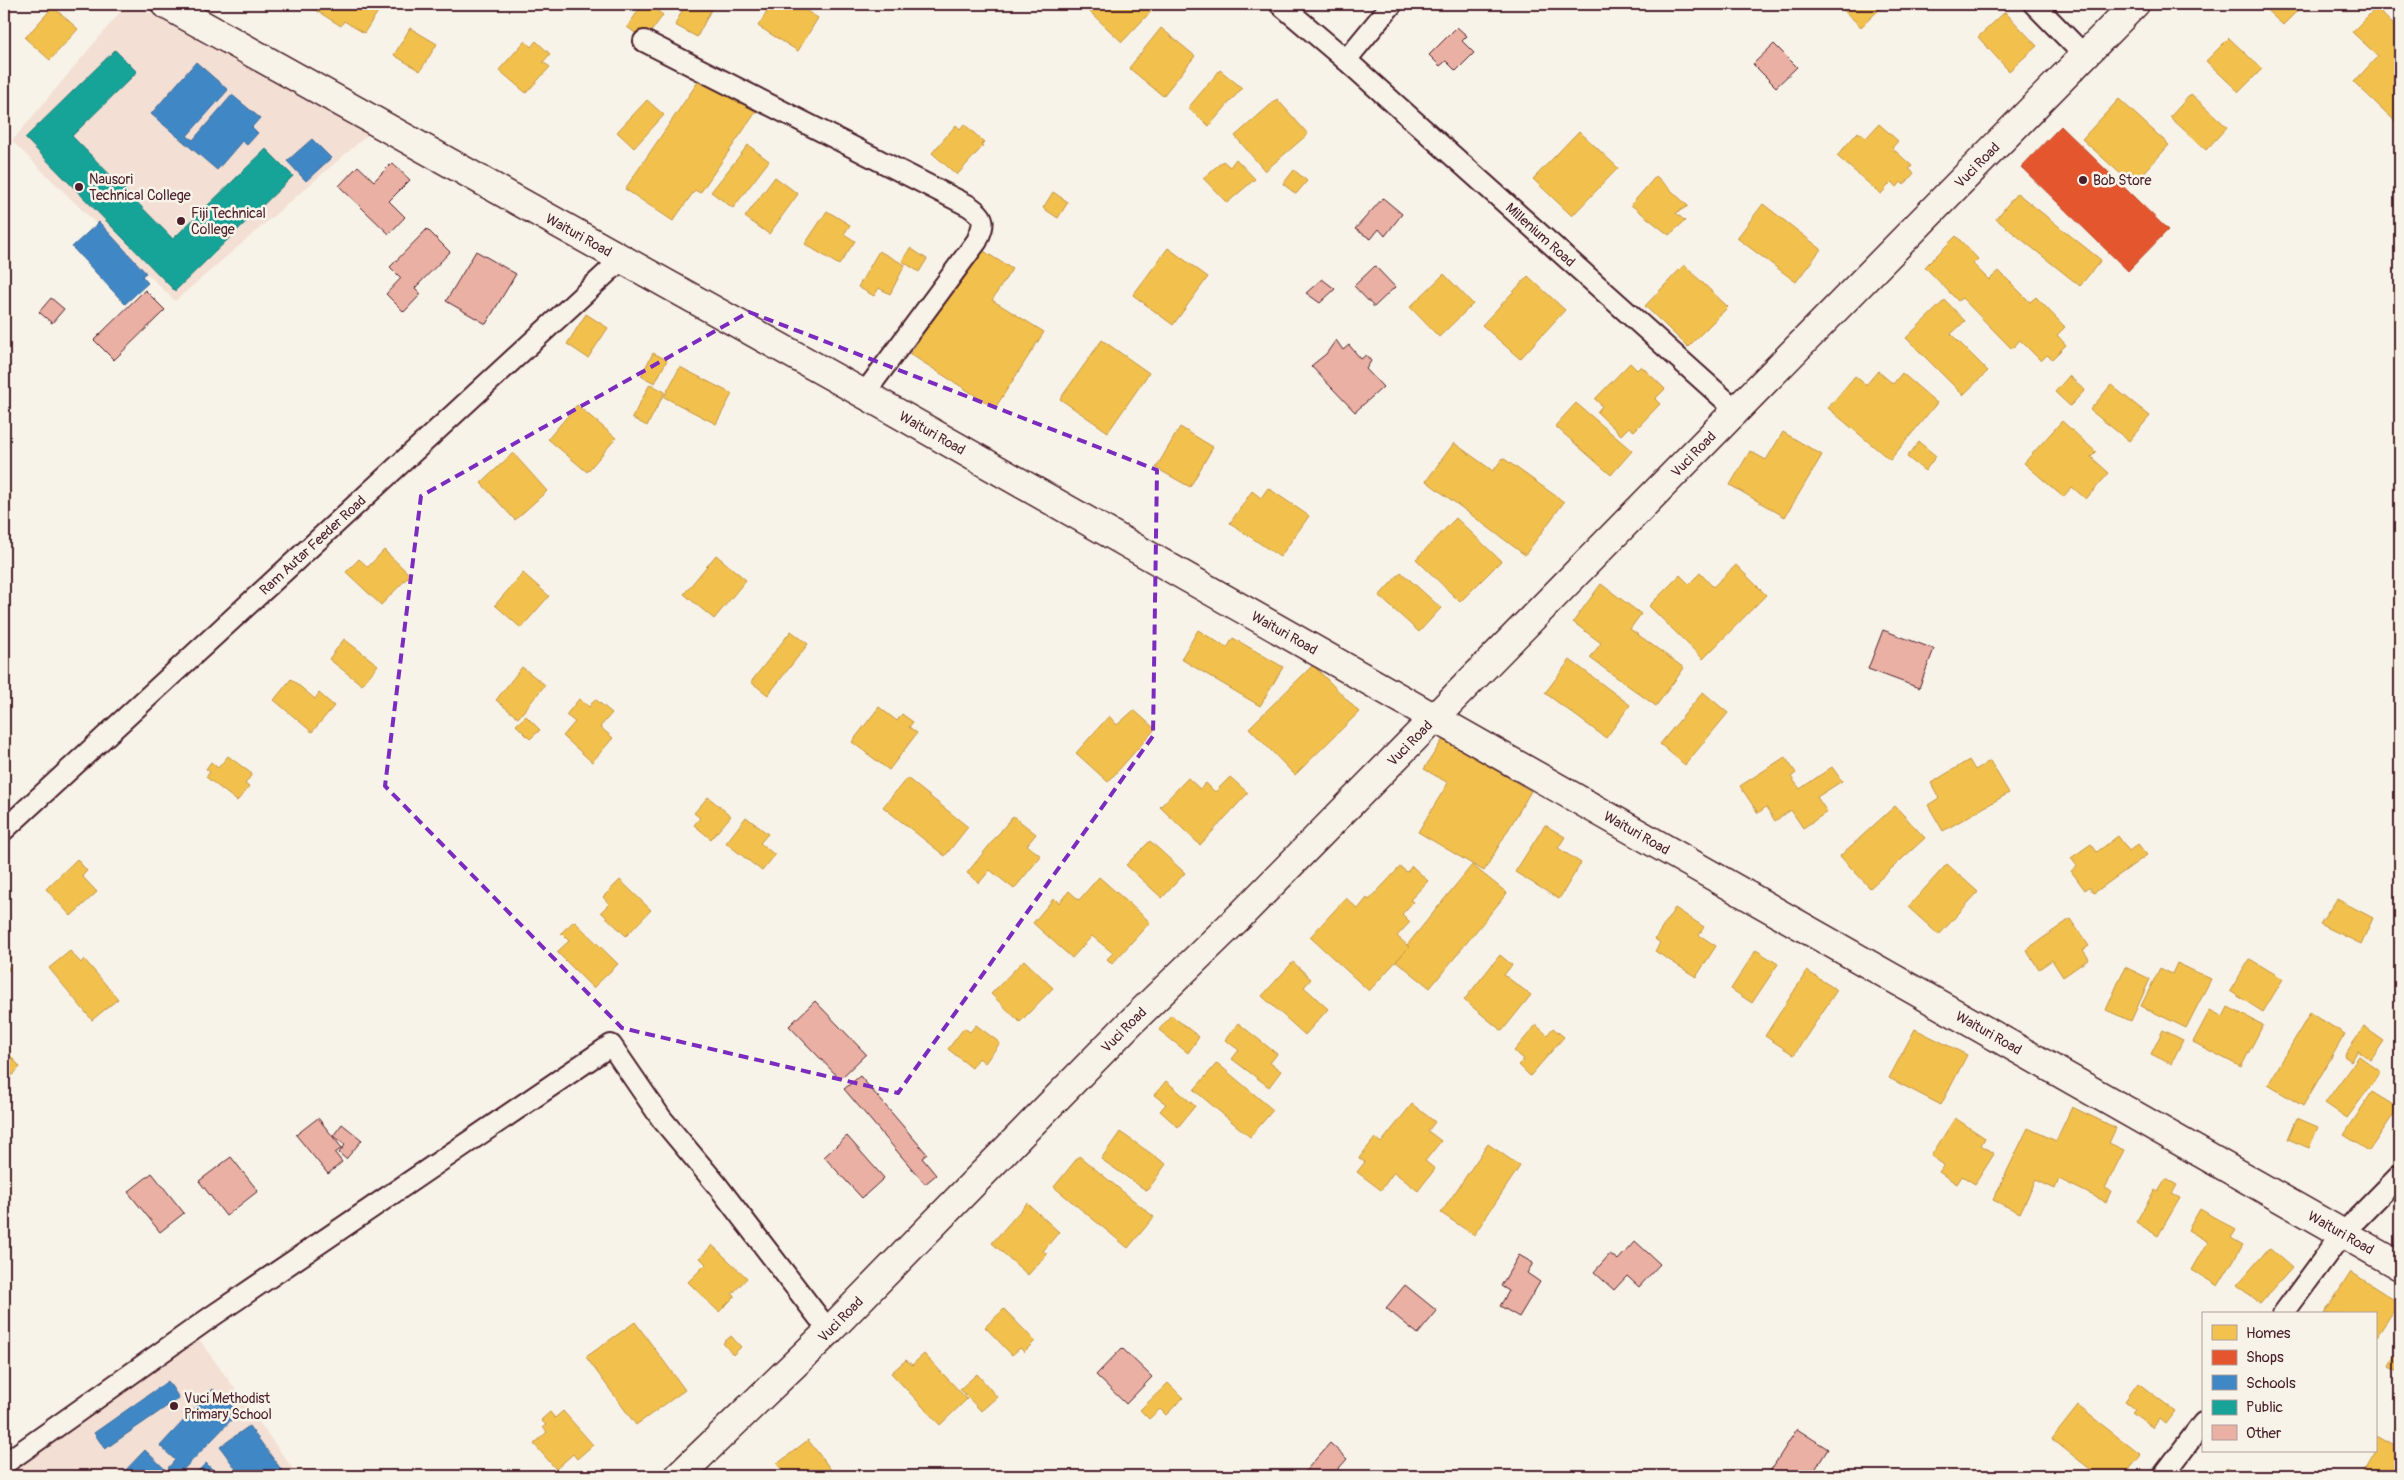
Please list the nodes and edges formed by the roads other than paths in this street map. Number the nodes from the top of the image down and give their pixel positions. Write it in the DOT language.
graph roads {
  1 [pos="1280,4"];
  2 [pos="1392,4"];
  3 [pos="2034,4"];
  4 [pos="2136,4"];
  5 [pos="183,8"];
  6 [pos="644,41"];
  7 [pos="2085,56"];
  8 [pos="1346,60"];
  9 [pos="622,259"];
  10 [pos="864,394"];
  11 [pos="1735,409"];
  12 [pos="1433,717"];
  13 [pos="4,830"];
  14 [pos="2400,1175"];
  15 [pos="2342,1234"];
  16 [pos="2400,1266"];
  17 [pos="2284,1312"];
  18 [pos="829,1331"];
  19 [pos="2202,1424"];
  20 [pos="4,1464"];
  21 [pos="679,1476"];
  22 [pos="2163,1476"];
  1 -- 8 [label="street, Millenium Road"];
  2 -- 8 [label="street"];
  3 -- 7 [label="street"];
  4 -- 7 [label="main road, Vuci Road"];
  5 -- 9 [label="main road, Waituri Road"];
  6 -- 10 [label="street"];
  7 -- 11 [label="main road, Vuci Road"];
  8 -- 11 [label="street, Millenium Road"];
  9 -- 10 [label="main road, Waituri Road"];
  9 -- 13 [label="street, Ram Autar Feeder Road"];
  10 -- 12 [label="main road, Waituri Road"];
  11 -- 12 [label="main road, Vuci Road"];
  12 -- 15 [label="main road, Waituri Road"];
  12 -- 18 [label="main road, Vuci Road"];
  14 -- 15 [label="street"];
  15 -- 16 [label="main road, Waituri Road"];
  15 -- 17 [label="street"];
  18 -- 20 [label="street"];
  18 -- 21 [label="main road, Vuci Road"];
  19 -- 22 [label="street"];
}
